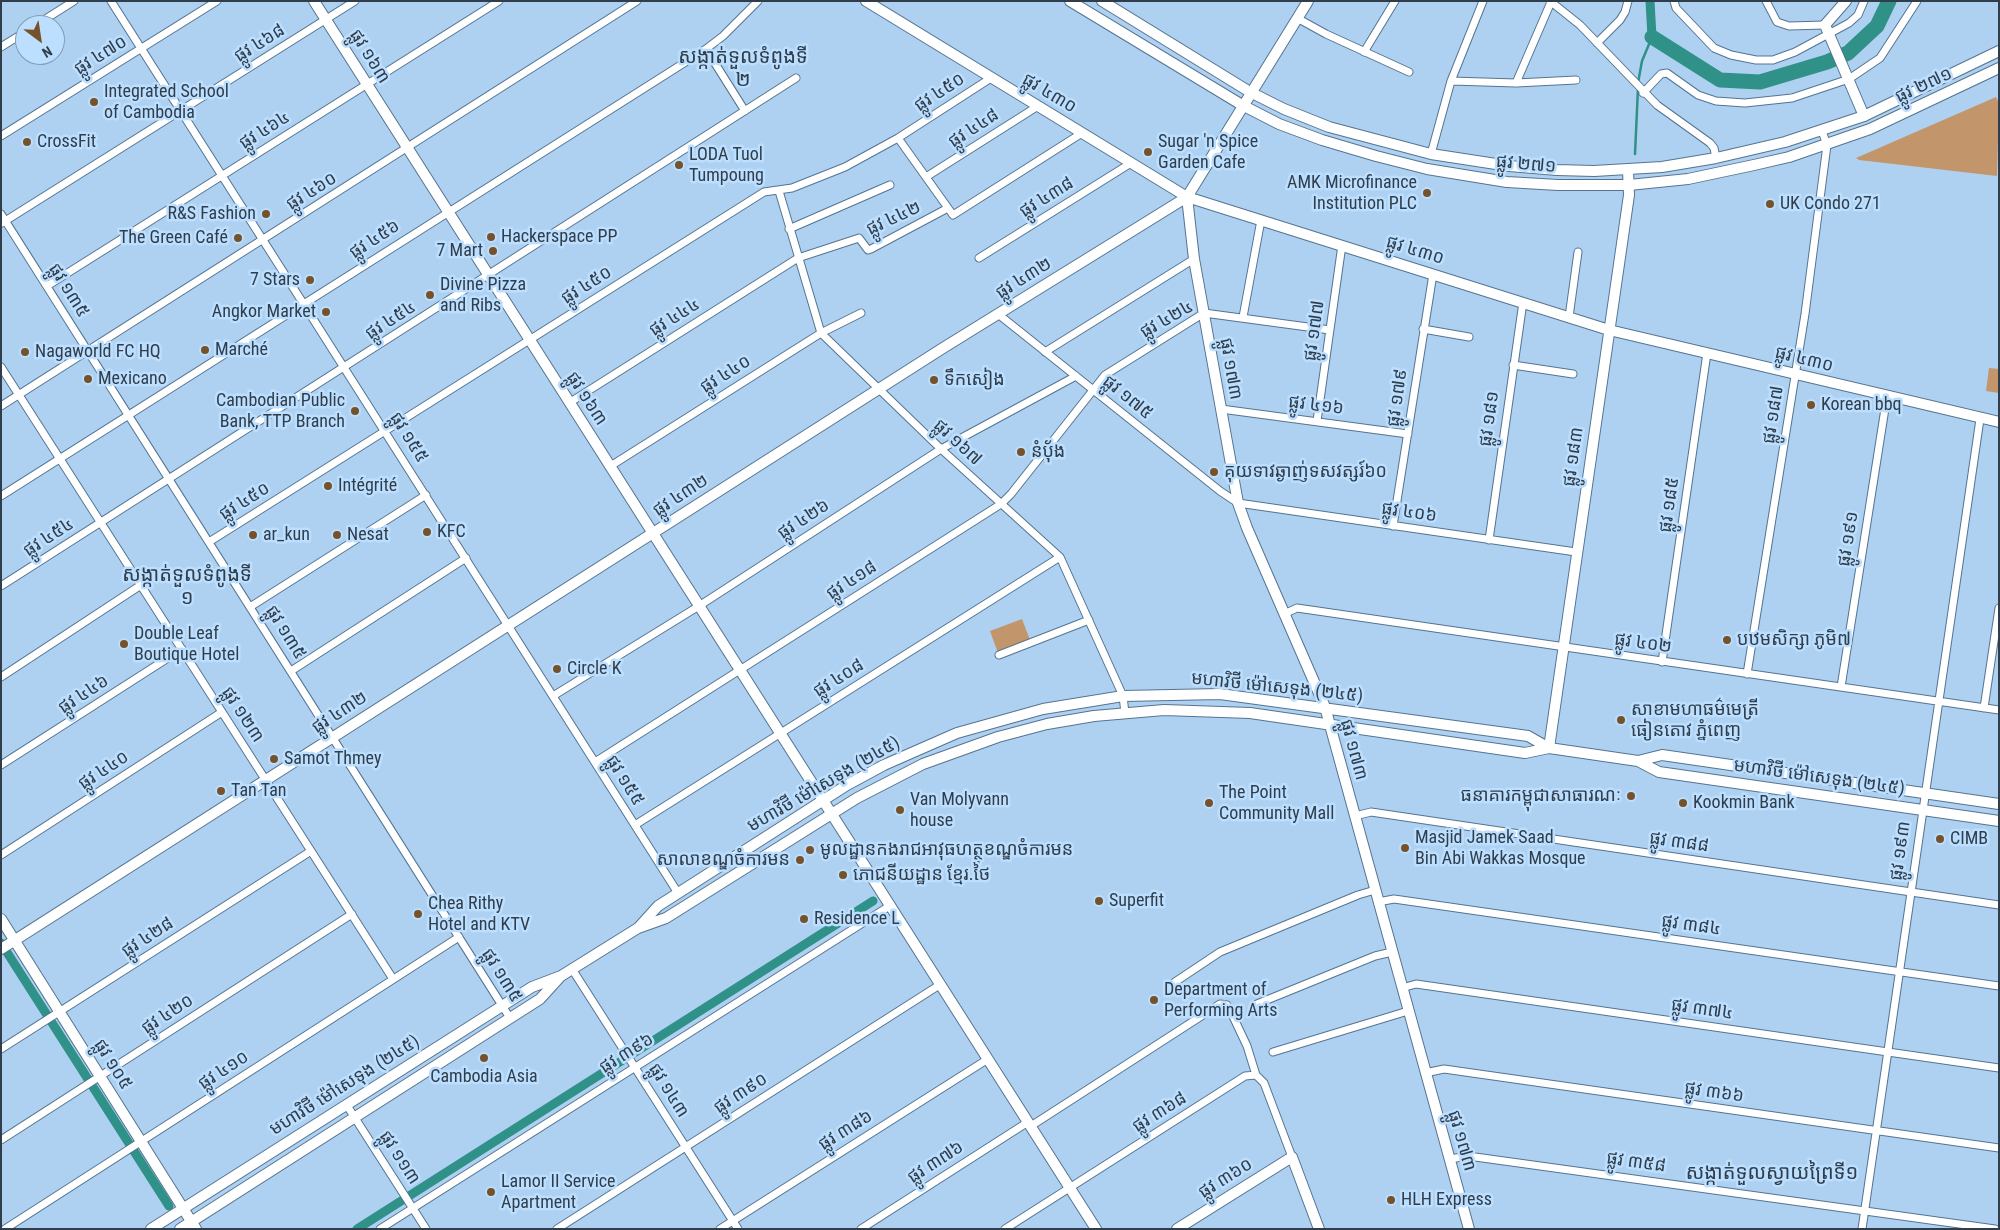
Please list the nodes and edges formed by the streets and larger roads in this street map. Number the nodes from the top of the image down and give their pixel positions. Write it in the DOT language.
graph roads {
  1 [pos="74,1"];
  2 [pos="111,1"];
  3 [pos="217,1"];
  4 [pos="314,1"];
  5 [pos="356,1"];
  6 [pos="499,1"];
  7 [pos="637,1"];
  8 [pos="758,1"];
  9 [pos="866,1"];
  10 [pos="1070,1"];
  11 [pos="1102,1"];
  12 [pos="1308,1"];
  13 [pos="1395,1"];
  14 [pos="1483,1"];
  15 [pos="1551,1"];
  16 [pos="1628,1"];
  17 [pos="1674,1"];
  18 [pos="1766,1"];
  19 [pos="1846,1"];
  20 [pos="1864,1"];
  21 [pos="1917,1"];
  22 [pos="52,15"];
  23 [pos="1297,18"];
  24 [pos="326,20"];
  25 [pos="1828,32"];
  26 [pos="15,38"];
  27 [pos="1597,43"];
  28 [pos="1,47"];
  29 [pos="141,49"];
  30 [pos="706,50"];
  31 [pos="1999,51"];
  32 [pos="1364,52"];
  33 [pos="1999,68"];
  34 [pos="1408,72"];
  35 [pos="1848,76"];
  36 [pos="796,78"];
  37 [pos="991,78"];
  38 [pos="1576,80"];
  39 [pos="1451,81"];
  40 [pos="1516,83"];
  41 [pos="367,85"];
  42 [pos="1250,92"];
  43 [pos="1643,92"];
  44 [pos="1242,105"];
  45 [pos="1038,106"];
  46 [pos="181,111"];
  47 [pos="746,111"];
  48 [pos="1864,116"];
  49 [pos="1822,131"];
  50 [pos="1082,133"];
  51 [pos="1,136"];
  52 [pos="898,138"];
  53 [pos="1827,145"];
  54 [pos="408,149"];
  55 [pos="1431,154"];
  56 [pos="1716,158"];
  57 [pos="1131,163"];
  58 [pos="1628,170"];
  59 [pos="223,176"];
  60 [pos="926,178"];
  61 [pos="890,185"];
  62 [pos="1629,185"];
  63 [pos="779,191"];
  64 [pos="1187,197"];
  65 [pos="447,212"];
  66 [pos="951,212"];
  67 [pos="3,219"];
  68 [pos="1261,220"];
  69 [pos="789,229"];
  70 [pos="264,240"];
  71 [pos="1342,245"];
  72 [pos="1578,252"];
  73 [pos="798,258"];
  74 [pos="980,258"];
  75 [pos="1194,259"];
  76 [pos="1433,274"];
  77 [pos="488,276"];
  78 [pos="47,286"];
  79 [pos="1523,302"];
  80 [pos="304,303"];
  81 [pos="861,313"];
  82 [pos="1204,313"];
  83 [pos="998,314"];
  84 [pos="1243,317"];
  85 [pos="1569,317"];
  86 [pos="1423,329"];
  87 [pos="1330,330"];
  88 [pos="1609,330"];
  89 [pos="821,333"];
  90 [pos="1470,337"];
  91 [pos="529,340"];
  92 [pos="88,351"];
  93 [pos="1045,352"];
  94 [pos="1707,353"];
  95 [pos="1513,365"];
  96 [pos="1,366"];
  97 [pos="345,368"];
  98 [pos="1573,374"];
  99 [pos="1796,375"];
  100 [pos="1076,376"];
  101 [pos="880,388"];
  102 [pos="1092,389"];
  103 [pos="18,395"];
  104 [pos="1887,396"];
  105 [pos="569,403"];
  106 [pos="1,406"];
  107 [pos="1221,410"];
  108 [pos="128,414"];
  109 [pos="1980,419"];
  110 [pos="1317,421"];
  111 [pos="1999,422"];
  112 [pos="386,431"];
  113 [pos="1408,434"];
  114 [pos="941,449"];
  115 [pos="60,458"];
  116 [pos="610,467"];
  117 [pos="169,479"];
  118 [pos="426,495"];
  119 [pos="1,496"];
  120 [pos="1238,503"];
  121 [pos="1001,504"];
  122 [pos="102,522"];
  123 [pos="1393,526"];
  124 [pos="652,533"];
  125 [pos="1488,540"];
  126 [pos="209,542"];
  127 [pos="1576,552"];
  128 [pos="1060,557"];
  129 [pos="466,558"];
  130 [pos="141,585"];
  131 [pos="1,586"];
  132 [pos="699,606"];
  133 [pos="250,607"];
  134 [pos="1999,608"];
  135 [pos="1284,614"];
  136 [pos="1089,620"];
  137 [pos="508,625"];
  138 [pos="1563,647"];
  139 [pos="182,650"];
  140 [pos="999,655"];
  141 [pos="1662,662"];
  142 [pos="741,670"];
  143 [pos="291,671"];
  144 [pos="1746,674"];
  145 [pos="1,677"];
  146 [pos="1841,687"];
  147 [pos="553,696"];
  148 [pos="1123,696"];
  149 [pos="1938,701"];
  150 [pos="1325,707"];
  151 [pos="1984,708"];
  152 [pos="1999,710"];
  153 [pos="222,712"];
  154 [pos="1125,713"];
  155 [pos="1419,721"];
  156 [pos="1330,725"];
  157 [pos="781,733"];
  158 [pos="333,737"];
  159 [pos="1417,737"];
  160 [pos="1550,748"];
  161 [pos="917,749"];
  162 [pos="1638,761"];
  163 [pos="595,762"];
  164 [pos="923,764"];
  165 [pos="1,765"];
  166 [pos="266,780"];
  167 [pos="1925,794"];
  168 [pos="824,800"];
  169 [pos="1999,804"];
  170 [pos="1922,810"];
  171 [pos="833,813"];
  172 [pos="1355,816"];
  173 [pos="1999,821"];
  174 [pos="635,825"];
  175 [pos="311,851"];
  176 [pos="1,855"];
  177 [pos="1375,890"];
  178 [pos="1910,892"];
  179 [pos="678,893"];
  180 [pos="1378,902"];
  181 [pos="890,905"];
  182 [pos="1999,905"];
  183 [pos="352,914"];
  184 [pos="1,919"];
  185 [pos="638,928"];
  186 [pos="460,938"];
  187 [pos="9,944"];
  188 [pos="1392,952"];
  189 [pos="572,969"];
  190 [pos="1899,972"];
  191 [pos="560,976"];
  192 [pos="393,980"];
  193 [pos="1175,982"];
  194 [pos="941,984"];
  195 [pos="1999,986"];
  196 [pos="1402,988"];
  197 [pos="1257,1004"];
  198 [pos="502,1005"];
  199 [pos="1408,1011"];
  200 [pos="57,1014"];
  201 [pos="510,1018"];
  202 [pos="1,1049"];
  203 [pos="1273,1052"];
  204 [pos="1888,1052"];
  205 [pos="988,1059"];
  206 [pos="635,1067"];
  207 [pos="1999,1068"];
  208 [pos="1425,1073"];
  209 [pos="1256,1075"];
  210 [pos="98,1078"];
  211 [pos="346,1104"];
  212 [pos="355,1117"];
  213 [pos="1029,1124"];
  214 [pos="1876,1131"];
  215 [pos="1,1140"];
  216 [pos="138,1144"];
  217 [pos="686,1147"];
  218 [pos="1999,1148"];
  219 [pos="1292,1157"];
  220 [pos="1450,1159"];
  221 [pos="1070,1188"];
  222 [pos="411,1205"];
  223 [pos="183,1208"];
  224 [pos="1865,1209"];
  225 [pos="733,1221"];
  226 [pos="194,1225"];
  227 [pos="5,1229"];
  228 [pos="151,1229"];
  229 [pos="180,1229"];
  230 [pos="380,1229"];
  231 [pos="426,1229"];
  232 [pos="557,1229"];
  233 [pos="720,1229"];
  234 [pos="738,1229"];
  235 [pos="861,1229"];
  236 [pos="1005,1229"];
  237 [pos="1096,1229"];
  238 [pos="1178,1229"];
  239 [pos="1319,1229"];
  240 [pos="1469,1229"];
  241 [pos="1862,1229"];
  242 [pos="1995,1229"];
  1 -- 22 [label="street"];
  2 -- 29 [label="street, ផ្លូវ ១៥៥"];
  3 -- 29 [label="street, ផ្លូវ ៤៧០"];
  4 -- 24 [label="street, ផ្លូវ ១៦៣"];
  5 -- 24 [label="street, ផ្លូវ ៤៦៨"];
  6 -- 41 [label="street, ផ្លូវ ៤៦៤"];
  7 -- 54 [label="street, ផ្លូវ ៤៦០"];
  8 -- 30 [label="street, ផ្លូវ ៤៥៦"];
  9 -- 37 [label="street, ផ្លូវ ៤៣០"];
  10 -- 44 [label="street, ផ្លូវ ២៧១"];
  11 -- 42 [label="street, ផ្លូវ ២៧១"];
  12 -- 23 [label="street, ផ្លូវ ៤៣២"];
  13 -- 32 [label="street"];
  14 -- 39 [label="street"];
  15 -- 27 [label="street"];
  15 -- 40 [label="street"];
  16 -- 27 [label="street"];
  17 -- 25 [label="street"];
  18 -- 25 [label="street"];
  19 -- 25 [label="street"];
  20 -- 25 [label="street"];
  21 -- 35 [label="street"];
  23 -- 32 [label="street"];
  23 -- 42 [label="street, ផ្លូវ ៤៣២"];
  24 -- 41 [label="street, ផ្លូវ ១៦៣"];
  24 -- 46 [label="street, ផ្លូវ ៤៦៨"];
  25 -- 35 [label="street"];
  26 -- 28 [label="street"];
  27 -- 43 [label="street"];
  29 -- 46 [label="street, ផ្លូវ ១៥៥"];
  29 -- 51 [label="street, ផ្លូវ ៤៧០"];
  30 -- 47 [label="street"];
  30 -- 65 [label="street, ផ្លូវ ៤៥៦"];
  31 -- 48 [label="street, ផ្លូវ ២៧១"];
  32 -- 34 [label="street"];
  33 -- 53 [label="street, ផ្លូវ ២៧១"];
  35 -- 43 [label="street"];
  35 -- 48 [label="street"];
  36 -- 47 [label="street, ផ្លូវ ៤៥៤"];
  37 -- 45 [label="street, ផ្លូវ ៤៣០"];
  37 -- 52 [label="street, ផ្លូវ ៤៥០"];
  38 -- 40 [label="street"];
  39 -- 40 [label="street"];
  39 -- 55 [label="street"];
  41 -- 54 [label="street, ផ្លូវ ១៦៣"];
  41 -- 59 [label="street, ផ្លូវ ៤៦៤"];
  42 -- 44 [label="street, ផ្លូវ ៤៣២"];
  42 -- 55 [label="street, ផ្លូវ ២៧១"];
  43 -- 56 [label="street"];
  44 -- 62 [label="street, ផ្លូវ ២៧១"];
  44 -- 64 [label="street, ផ្លូវ ៤៣២"];
  45 -- 50 [label="street, ផ្លូវ ៤៣០"];
  45 -- 60 [label="street, ផ្លូវ ៤៤៨"];
  46 -- 59 [label="street, ផ្លូវ ១៥៥"];
  46 -- 67 [label="street, ផ្លូវ ៤៦៨"];
  47 -- 77 [label="street, ផ្លូវ ៤៥៤"];
  48 -- 49 [label="street, ផ្លូវ ២៧១"];
  49 -- 53 [label="street, ផ្លូវ ១៨៧"];
  49 -- 56 [label="street, ផ្លូវ ២៧១"];
  50 -- 57 [label="street, ផ្លូវ ៤៣០"];
  50 -- 66 [label="street, ផ្លូវ ៤៤២"];
  52 -- 60 [label="street"];
  52 -- 63 [label="street, ផ្លូវ ៤៥០"];
  53 -- 62 [label="street, ផ្លូវ ២៧១"];
  53 -- 99 [label="street, ផ្លូវ ១៨៧"];
  54 -- 65 [label="street, ផ្លូវ ១៦៣"];
  54 -- 70 [label="street, ផ្លូវ ៤៦០"];
  55 -- 58 [label="street, ផ្លូវ ២៧១"];
  56 -- 58 [label="street, ផ្លូវ ២៧១"];
  57 -- 64 [label="street, ផ្លូវ ៤៣០"];
  57 -- 74 [label="street, ផ្លូវ ៤៣៨"];
  58 -- 62 [label="street, ផ្លូវ ១៨៣"];
  59 -- 70 [label="street, ផ្លូវ ១៥៥"];
  59 -- 78 [label="street, ផ្លូវ ៤៦៤"];
  60 -- 66 [label="street"];
  61 -- 69 [label="street"];
  62 -- 88 [label="street, ផ្លូវ ១៨៣"];
  63 -- 69 [label="street, ផ្លូវ ១៦៧"];
  63 -- 91 [label="street, ផ្លូវ ៤៥០"];
  64 -- 68 [label="street, ផ្លូវ ៤៣០"];
  64 -- 75 [label="street, ផ្លូវ ១៧៣"];
  64 -- 83 [label="street, ផ្លូវ ៤៣២"];
  65 -- 77 [label="street, ផ្លូវ ១៦៣"];
  65 -- 80 [label="street, ផ្លូវ ៤៥៦"];
  66 -- 73 [label="street, ផ្លូវ ៤៤២"];
  67 -- 78 [label="street, ផ្លូវ ១៣៥"];
  68 -- 71 [label="street, ផ្លូវ ៤៣០"];
  68 -- 84 [label="street"];
  69 -- 73 [label="street, ផ្លូវ ១៦៧"];
  70 -- 80 [label="street, ផ្លូវ ១៥៥"];
  70 -- 92 [label="street, ផ្លូវ ៤៦០"];
  71 -- 76 [label="street, ផ្លូវ ៤៣០"];
  71 -- 87 [label="street, ផ្លូវ ១៧៧"];
  72 -- 85 [label="street"];
  73 -- 89 [label="street, ផ្លូវ ១៦៧"];
  73 -- 105 [label="street, ផ្លូវ ៤៤៤"];
  75 -- 82 [label="street, ផ្លូវ ១៧៣"];
  75 -- 93 [label="street"];
  76 -- 79 [label="street, ផ្លូវ ៤៣០"];
  76 -- 86 [label="street, ផ្លូវ ១៧៩"];
  77 -- 91 [label="street, ផ្លូវ ១៦៣"];
  77 -- 97 [label="street, ផ្លូវ ៤៥៤"];
  78 -- 92 [label="street, ផ្លូវ ១៣៥"];
  79 -- 85 [label="street, ផ្លូវ ៤៣០"];
  79 -- 95 [label="street, ផ្លូវ ១៨១"];
  80 -- 97 [label="street, ផ្លូវ ១៥៥"];
  80 -- 108 [label="street, ផ្លូវ ៤៥៦"];
  81 -- 89 [label="street, ផ្លូវ ៤៤០"];
  82 -- 84 [label="street, ផ្លូវ ៤២៤"];
  82 -- 102 [label="street, ផ្លូវ ៤២៤"];
  82 -- 107 [label="street, ផ្លូវ ១៧៣"];
  83 -- 93 [label="street, ផ្លូវ ១៧៥"];
  83 -- 101 [label="street, ផ្លូវ ៤៣២"];
  84 -- 87 [label="street, ផ្លូវ ៤២៤"];
  85 -- 88 [label="street, ផ្លូវ ៤៣០"];
  86 -- 90 [label="street"];
  86 -- 113 [label="street, ផ្លូវ ១៧៩"];
  87 -- 110 [label="street, ផ្លូវ ១៧៧"];
  88 -- 94 [label="street, ផ្លូវ ៤៣០"];
  88 -- 127 [label="street, ផ្លូវ ១៨៣"];
  89 -- 101 [label="street, ផ្លូវ ១៦៧"];
  89 -- 116 [label="street, ផ្លូវ ៤៤០"];
  91 -- 105 [label="street, ផ្លូវ ១៦៣"];
  91 -- 112 [label="street, ផ្លូវ ៤៥០"];
  92 -- 103 [label="street, ផ្លូវ ៤៦០"];
  92 -- 108 [label="street, ផ្លូវ ១៣៥"];
  93 -- 100 [label="street, ផ្លូវ ១៧៥"];
  94 -- 99 [label="street, ផ្លូវ ៤៣០"];
  94 -- 141 [label="street, ផ្លូវ ១៨៥"];
  95 -- 98 [label="street"];
  95 -- 125 [label="street, ផ្លូវ ១៨១"];
  96 -- 103 [label="street, ផ្លូវ ១២៣"];
  97 -- 112 [label="street, ផ្លូវ ១៥៥"];
  97 -- 117 [label="street, ផ្លូវ ៤៥៤"];
  99 -- 104 [label="street, ផ្លូវ ៤៣០"];
  99 -- 144 [label="street, ផ្លូវ ១៨៧"];
  100 -- 102 [label="street, ផ្លូវ ១៧៥"];
  100 -- 114 [label="street, ផ្លូវ ៤២៦"];
  101 -- 114 [label="street, ផ្លូវ ១៦៧"];
  101 -- 124 [label="street, ផ្លូវ ៤៣២"];
  102 -- 120 [label="street, ផ្លូវ ១៧៥"];
  102 -- 121 [label="street, ផ្លូវ ៤១៨"];
  103 -- 106 [label="street, ផ្លូវ ៤៦០"];
  103 -- 115 [label="street, ផ្លូវ ១២៣"];
  104 -- 109 [label="street, ផ្លូវ ៤៣០"];
  104 -- 146 [label="street, ផ្លូវ ១៩១"];
  105 -- 116 [label="street, ផ្លូវ ១៦៣"];
  107 -- 110 [label="street, ផ្លូវ ៤១៦"];
  107 -- 120 [label="street, ផ្លូវ ១៧៣"];
  108 -- 115 [label="street, ផ្លូវ ៤៥៦"];
  108 -- 117 [label="street, ផ្លូវ ១៣៥"];
  109 -- 111 [label="street, ផ្លូវ ៤៣០"];
  109 -- 149 [label="street, ផ្លូវ ១៩៣"];
  110 -- 113 [label="street, ផ្លូវ ៤១៦"];
  112 -- 118 [label="street, ផ្លូវ ១៥៥"];
  112 -- 126 [label="street, ផ្លូវ ៤៥០"];
  113 -- 123 [label="street, ផ្លូវ ១៧៩"];
  114 -- 121 [label="street, ផ្លូវ ១៦៧"];
  114 -- 132 [label="street, ផ្លូវ ៤២៦"];
  115 -- 119 [label="street, ផ្លូវ ៤៥៦"];
  115 -- 122 [label="street, ផ្លូវ ១២៣"];
  116 -- 124 [label="street, ផ្លូវ ១៦៣"];
  117 -- 122 [label="street, ផ្លូវ ៤៥៤"];
  117 -- 126 [label="street, ផ្លូវ ១៣៥"];
  118 -- 129 [label="street, ផ្លូវ ១៥៥"];
  118 -- 133 [label="street"];
  120 -- 123 [label="street, ផ្លូវ ៤០៦"];
  120 -- 135 [label="street, ផ្លូវ ១៧៣"];
  121 -- 128 [label="street, ផ្លូវ ១៦៧"];
  121 -- 142 [label="street, ផ្លូវ ៤១៨"];
  122 -- 130 [label="street, ផ្លូវ ១២៣"];
  122 -- 131 [label="street, ផ្លូវ ៤៥៤"];
  123 -- 125 [label="street, ផ្លូវ ៤០៦"];
  124 -- 132 [label="street, ផ្លូវ ១៦៣"];
  124 -- 137 [label="street, ផ្លូវ ៤៣២"];
  125 -- 127 [label="street, ផ្លូវ ៤០៦"];
  126 -- 133 [label="street, ផ្លូវ ១៣៥"];
  127 -- 138 [label="street, ផ្លូវ ១៨៣"];
  128 -- 136 [label="street, ផ្លូវ ១៦៧"];
  128 -- 157 [label="street, ផ្លូវ ៤០៨"];
  129 -- 137 [label="street, ផ្លូវ ១៥៥"];
  129 -- 143 [label="street"];
  130 -- 139 [label="street, ផ្លូវ ១២៣"];
  130 -- 145 [label="street"];
  132 -- 142 [label="street, ផ្លូវ ១៦៣"];
  132 -- 147 [label="street, ផ្លូវ ៤២៦"];
  133 -- 143 [label="street, ផ្លូវ ១៣៥"];
  134 -- 151 [label="street"];
  135 -- 138 [label="street, ផ្លូវ ៤០២"];
  135 -- 150 [label="street, ផ្លូវ ១៧៣"];
  136 -- 140 [label="street"];
  136 -- 148 [label="street, ផ្លូវ ១៦៧"];
  137 -- 147 [label="street, ផ្លូវ ១៥៥"];
  137 -- 158 [label="street, ផ្លូវ ៤៣២"];
  138 -- 141 [label="street, ផ្លូវ ៤០២"];
  138 -- 160 [label="street, ផ្លូវ ១៨៣"];
  139 -- 153 [label="street, ផ្លូវ ១២៣"];
  139 -- 165 [label="street, ផ្លូវ ៤៤៦"];
  141 -- 144 [label="street, ផ្លូវ ៤០២"];
  142 -- 157 [label="street, ផ្លូវ ១៦៣"];
  142 -- 163 [label="street, ផ្លូវ ៤១៨"];
  143 -- 158 [label="street, ផ្លូវ ១៣៥"];
  144 -- 146 [label="street, ផ្លូវ ៤០២"];
  146 -- 149 [label="street, ផ្លូវ ៤០២"];
  147 -- 163 [label="street, ផ្លូវ ១៥៥"];
  148 -- 150 [label="street, មហាវិថី ម៉ៅសេទុង (២៤៥)"];
  148 -- 154 [label="street, ផ្លូវ ១៦៧"];
  148 -- 161 [label="street, មហាវិថី ម៉ៅសេទុង (២៤៥)"];
  149 -- 151 [label="street, ផ្លូវ ៤០២"];
  149 -- 167 [label="street, ផ្លូវ ១៩៣"];
  150 -- 155 [label="street, មហាវិថី ម៉ៅសេទុង (២៤៥)"];
  150 -- 156 [label="street, ផ្លូវ ១៧៣"];
  151 -- 152 [label="street, ផ្លូវ ៤០២"];
  153 -- 166 [label="street, ផ្លូវ ១២៣"];
  153 -- 176 [label="street, ផ្លូវ ៤៤០"];
  154 -- 156 [label="street, មហាវិថី ម៉ៅសេទុង (២៤៥)"];
  154 -- 164 [label="street, មហាវិថី ម៉ៅសេទុង (២៤៥)"];
  155 -- 159 [label="street"];
  155 -- 160 [label="street, មហាវិថី ម៉ៅសេទុង (២៤៥)"];
  156 -- 159 [label="street, មហាវិថី ម៉ៅសេទុង (២៤៥)"];
  156 -- 172 [label="street, ផ្លូវ ១៧៣"];
  157 -- 168 [label="street, ផ្លូវ ១៦៣"];
  157 -- 174 [label="street, ផ្លូវ ៤០៨"];
  158 -- 166 [label="street, ផ្លូវ ៤៣២"];
  158 -- 186 [label="street, ផ្លូវ ១៣៥"];
  159 -- 160 [label="street, មហាវិថី ម៉ៅសេទុង (២៤៥)"];
  160 -- 162 [label="street, មហាវិថី ម៉ៅសេទុង (២៤៥)"];
  161 -- 164 [label="street"];
  161 -- 168 [label="street, មហាវិថី ម៉ៅសេទុង (២៤៥)"];
  162 -- 167 [label="street, មហាវិថី ម៉ៅសេទុង (២៤៥)"];
  162 -- 170 [label="street, មហាវិថី ម៉ៅសេទុង (២៤៥)"];
  163 -- 174 [label="street, ផ្លូវ ១៥៥"];
  164 -- 171 [label="street, មហាវិថី ម៉ៅសេទុង (២៤៥)"];
  166 -- 175 [label="street, ផ្លូវ ១២៣"];
  166 -- 187 [label="street, ផ្លូវ ៤៣២"];
  167 -- 169 [label="street, មហាវិថី ម៉ៅសេទុង (២៤៥)"];
  167 -- 170 [label="street, ផ្លូវ ១៩៣"];
  168 -- 171 [label="street, ផ្លូវ ១៦៣"];
  168 -- 179 [label="street, មហាវិថី ម៉ៅសេទុង (២៤៥)"];
  170 -- 173 [label="street, មហាវិថី ម៉ៅសេទុង (២៤៥)"];
  170 -- 178 [label="street, ផ្លូវ ១៩៣"];
  171 -- 181 [label="street, ផ្លូវ ១៦៣"];
  171 -- 185 [label="street, មហាវិថី ម៉ៅសេទុង (២៤៥)"];
  172 -- 177 [label="street, ផ្លូវ ១៧៣"];
  172 -- 178 [label="street, ផ្លូវ ៣៨៨"];
  174 -- 179 [label="street, ផ្លូវ ១៥៥"];
  175 -- 183 [label="street, ផ្លូវ ១២៣"];
  175 -- 200 [label="street, ផ្លូវ ៤២៨"];
  177 -- 180 [label="street, ផ្លូវ ១៧៣"];
  177 -- 193 [label="street"];
  178 -- 182 [label="street, ផ្លូវ ៣៨៨"];
  178 -- 190 [label="street, ផ្លូវ ១៩៣"];
  179 -- 185 [label="street, មហាវិថី ម៉ៅសេទុង (២៤៥)"];
  180 -- 188 [label="street, ផ្លូវ ១៧៣"];
  180 -- 190 [label="street, ផ្លូវ ៣៨៤"];
  181 -- 194 [label="street, ផ្លូវ ១៦៣"];
  181 -- 206 [label="street, ផ្លូវ ៣៩៦"];
  183 -- 192 [label="street, ផ្លូវ ១២៣"];
  183 -- 210 [label="street, ផ្លូវ ៤២០"];
  184 -- 187 [label="street, ផ្លូវ ១០៥"];
  185 -- 189 [label="street, មហាវិថី ម៉ៅសេទុង (២៤៥)"];
  186 -- 192 [label="street, ផ្លូវ ៤១០"];
  186 -- 198 [label="street, ផ្លូវ ១៣៥"];
  187 -- 200 [label="street, ផ្លូវ ១០៥"];
  188 -- 196 [label="street, ផ្លូវ ១៧៣"];
  188 -- 197 [label="street"];
  189 -- 191 [label="street, មហាវិថី ម៉ៅសេទុង (២៤៥)"];
  189 -- 206 [label="street, ផ្លូវ ១៤៣"];
  190 -- 195 [label="street, ផ្លូវ ៣៨៤"];
  190 -- 204 [label="street, ផ្លូវ ១៩៣"];
  191 -- 198 [label="street, មហាវិថី ម៉ៅសេទុង (២៤៥)"];
  191 -- 201 [label="street, មហាវិថី ម៉ៅសេទុង (២៤៥)"];
  192 -- 216 [label="street, ផ្លូវ ៤១០"];
  194 -- 205 [label="street, ផ្លូវ ១៦៣"];
  194 -- 217 [label="street, ផ្លូវ ៣៩០"];
  196 -- 199 [label="street, ផ្លូវ ១៧៣"];
  196 -- 204 [label="street, ផ្លូវ ៣៧៤"];
  198 -- 201 [label="street, ផ្លូវ ១៣៥"];
  198 -- 211 [label="street, មហាវិថី ម៉ៅសេទុង (២៤៥)"];
  199 -- 203 [label="street"];
  199 -- 208 [label="street, ផ្លូវ ១៧៣"];
  200 -- 202 [label="street, ផ្លូវ ៤២៨"];
  200 -- 210 [label="street, ផ្លូវ ១០៥"];
  201 -- 212 [label="street, មហាវិថី ម៉ៅសេទុង (២៤៥)"];
  204 -- 207 [label="street, ផ្លូវ ៣៧៤"];
  204 -- 214 [label="street, ផ្លូវ ១៩៣"];
  205 -- 213 [label="street, ផ្លូវ ១៦៣"];
  205 -- 225 [label="street, ផ្លូវ ៣៨៦"];
  206 -- 217 [label="street, ផ្លូវ ១៤៣"];
  206 -- 222 [label="street, ផ្លូវ ៣៩៦"];
  208 -- 214 [label="street, ផ្លូវ ៣៦៦"];
  208 -- 220 [label="street, ផ្លូវ ១៧៣"];
  209 -- 213 [label="street, ផ្លូវ ៣៧៦"];
  209 -- 219 [label="street"];
  209 -- 221 [label="street, ផ្លូវ ៣៦៨"];
  210 -- 215 [label="street, ផ្លូវ ៤២០"];
  210 -- 216 [label="street, ផ្លូវ ១០៥"];
  211 -- 212 [label="street, ផ្លូវ ១១៣"];
  211 -- 223 [label="street, មហាវិថី ម៉ៅសេទុង (២៤៥)"];
  212 -- 222 [label="street, ផ្លូវ ១១៣"];
  212 -- 226 [label="street, មហាវិថី ម៉ៅសេទុង (២៤៥)"];
  213 -- 221 [label="street, ផ្លូវ ១៦៣"];
  213 -- 235 [label="street, ផ្លូវ ៣៧៦"];
  214 -- 218 [label="street, ផ្លូវ ៣៦៦"];
  214 -- 224 [label="street, ផ្លូវ ១៩៣"];
  216 -- 223 [label="street, ផ្លូវ ១០៥"];
  216 -- 227 [label="street, ផ្លូវ ៤១០"];
  217 -- 225 [label="street, ផ្លូវ ១៤៣"];
  217 -- 232 [label="street, ផ្លូវ ៣៩០"];
  219 -- 238 [label="street, ផ្លូវ ៣៦០"];
  219 -- 239 [label="street"];
  220 -- 224 [label="street, ផ្លូវ ៣៥៨"];
  220 -- 240 [label="street, ផ្លូវ ១៧៣"];
  221 -- 236 [label="street, ផ្លូវ ៣៦៨"];
  221 -- 237 [label="street, ផ្លូវ ១៦៣"];
  222 -- 230 [label="street, ផ្លូវ ៣៩៦"];
  222 -- 231 [label="street, ផ្លូវ ១១៣"];
  223 -- 226 [label="street, ផ្លូវ ១០៥"];
  223 -- 228 [label="street, មហាវិថី ម៉ៅសេទុង (២៤៥)"];
  224 -- 241 [label="street, ផ្លូវ ១៩៣"];
  224 -- 242 [label="street, ផ្លូវ ៣៥៨"];
  225 -- 233 [label="street, ផ្លូវ ៣៨៦"];
  225 -- 234 [label="street, ផ្លូវ ១៤៣"];
  226 -- 229 [label="street, មហាវិថី ម៉ៅសេទុង (២៤៥)"];
}
